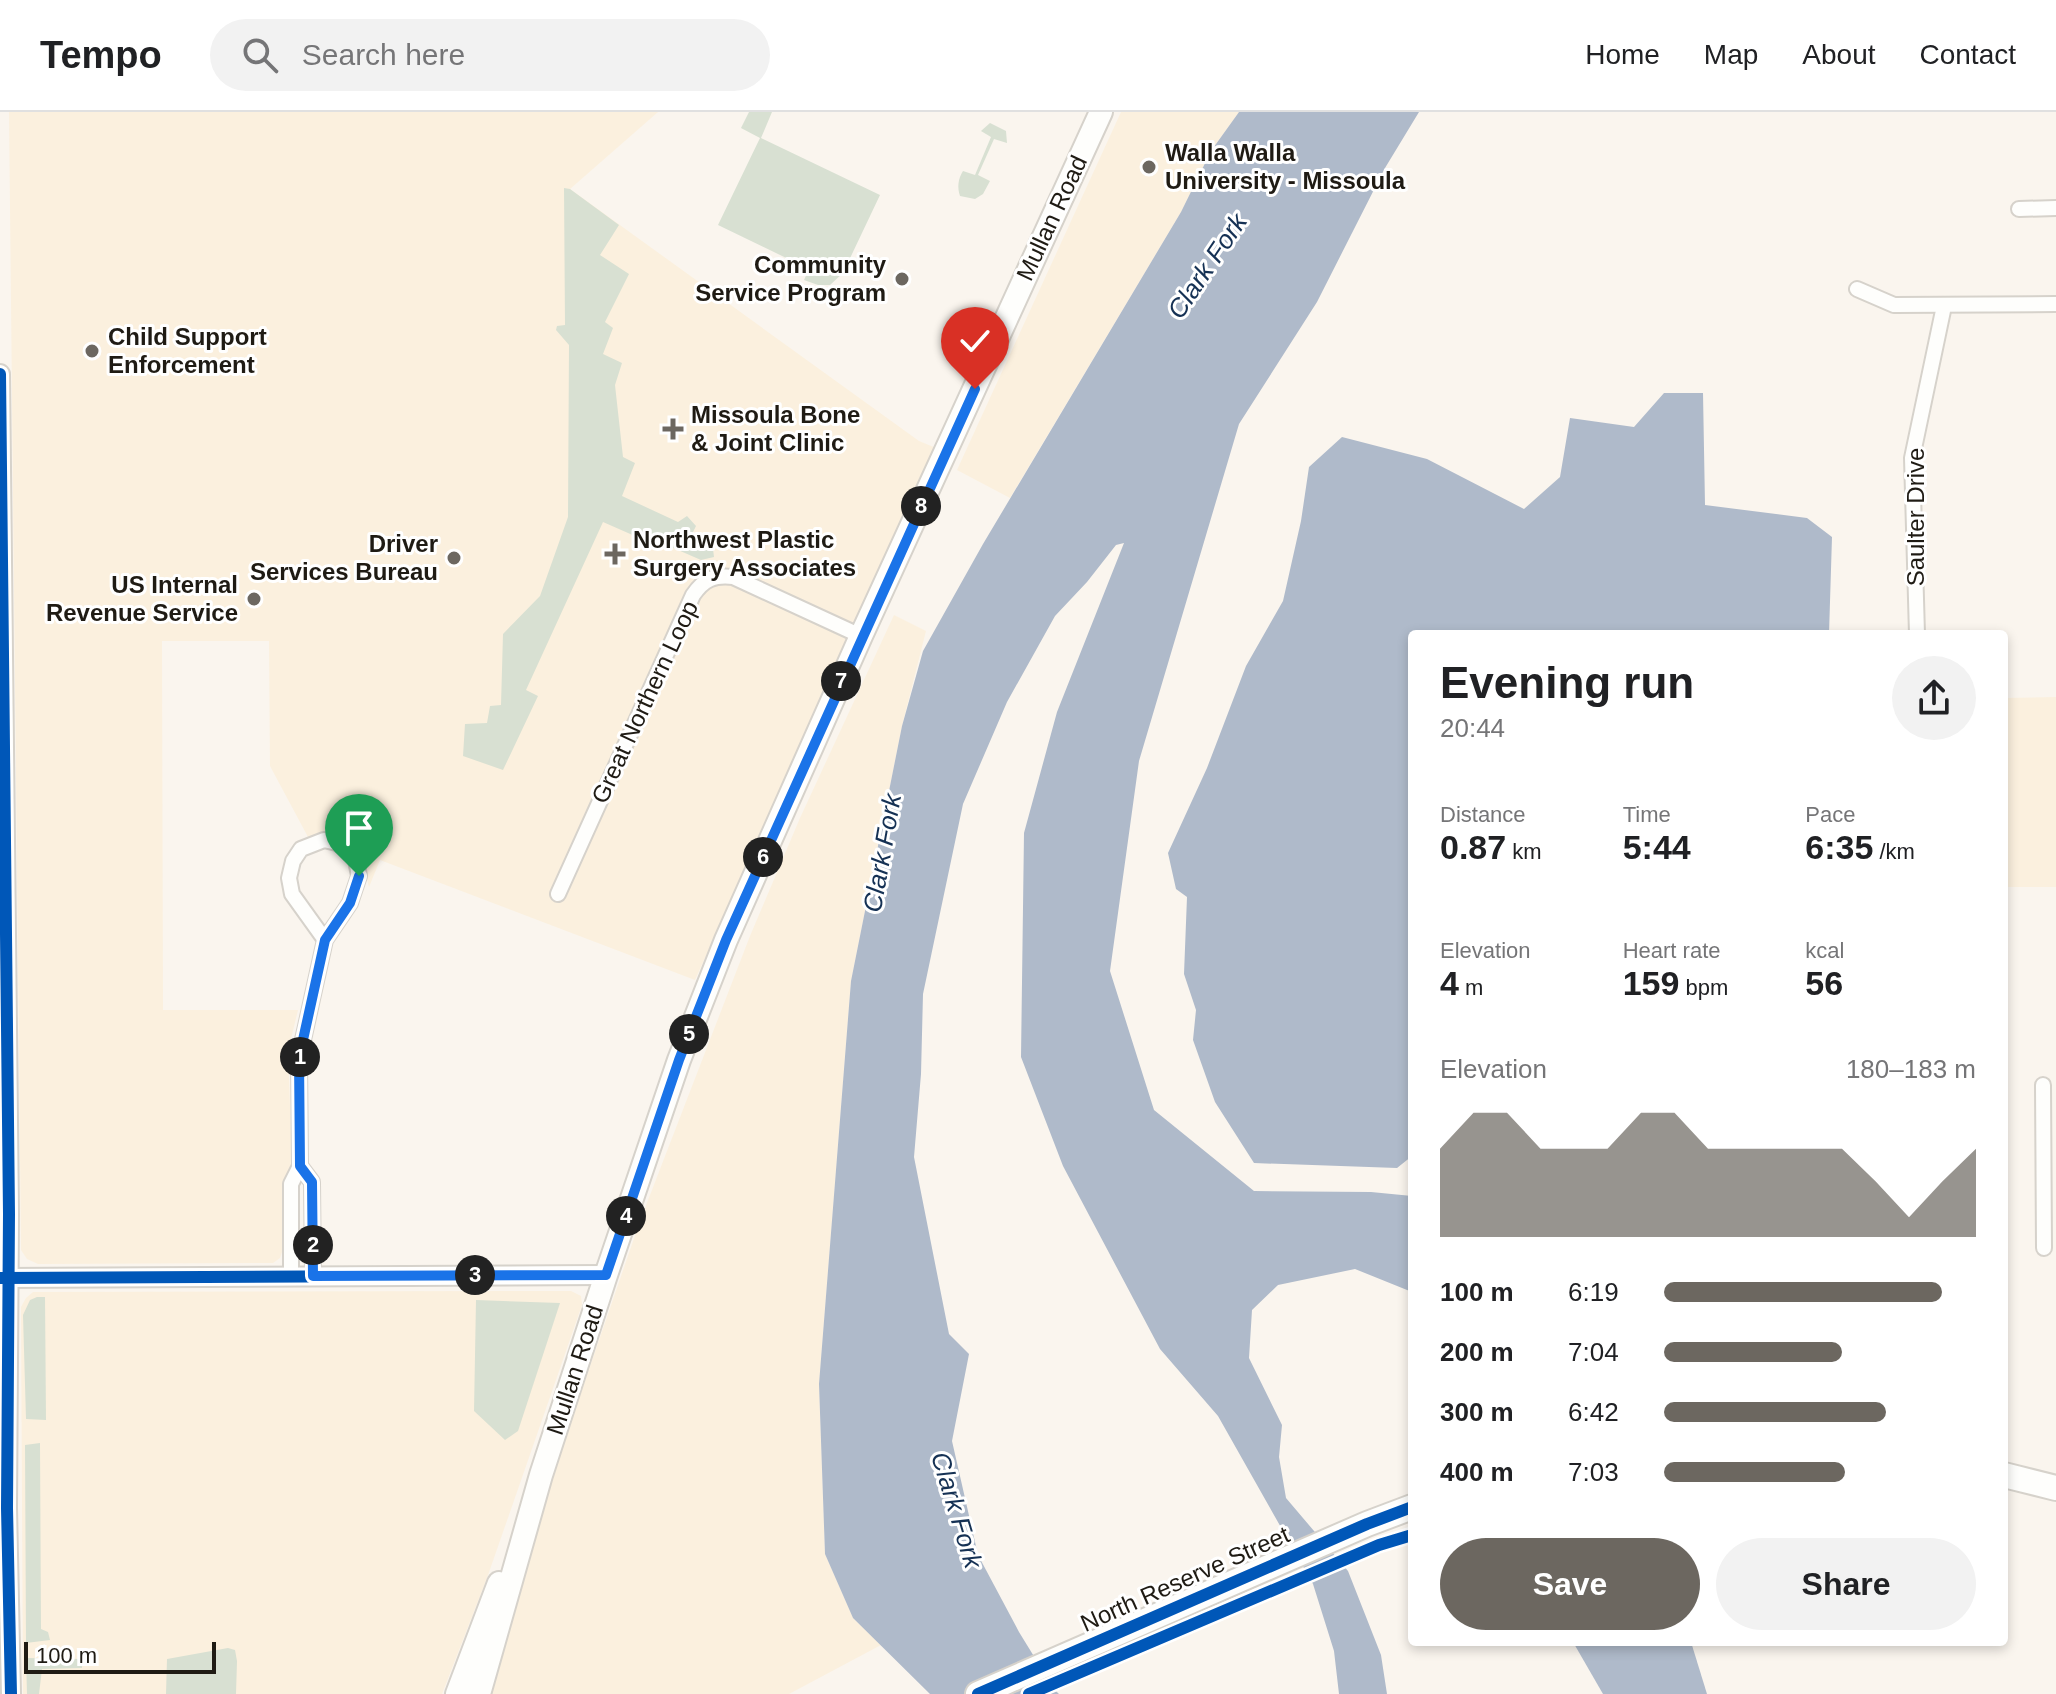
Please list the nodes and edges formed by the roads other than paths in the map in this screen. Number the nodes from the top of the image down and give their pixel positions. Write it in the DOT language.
graph roads {
  1 [pos="1101,112"];
  2 [pos="2056,208"];
  3 [pos="2019,209"];
  4 [pos="1857,289"];
  5 [pos="2056,304"];
  6 [pos="1944,306"];
  7 [pos="0,374"];
  8 [pos="1917,630"];
  9 [pos="861,636"];
  10 [pos="2,867"];
  11 [pos="558,894"];
  12 [pos="325,940"];
  13 [pos="2043,1085"];
  14 [pos="300,1166"];
  15 [pos="2050,1166"];
  16 [pos="2044,1248"];
  17 [pos="606,1275"];
  18 [pos="291,1276"];
  19 [pos="313,1276"];
  20 [pos="4,1278"];
  21 [pos="2008,1476"];
  22 [pos="2056,1488"];
  23 [pos="1408,1509"];
  24 [pos="525,1528"];
  25 [pos="11,1694"];
  26 [pos="457,1694"];
  27 [pos="479,1694"];
  28 [pos="978,1694"];
  1 -- 9 [label="main road, Mullan Road"];
  2 -- 3 [label="street"];
  4 -- 6 [label="street"];
  5 -- 6 [label="street"];
  6 -- 8 [label="street, Saulter Drive"];
  7 -- 10 [label="street"];
  9 -- 11 [label="street, Great Northern Loop"];
  9 -- 17 [label="main road, Mullan Road"];
  10 -- 20 [label="street"];
  12 -- 12 [label="street"];
  12 -- 14 [label="street"];
  13 -- 15 [label="street"];
  14 -- 18 [label="street"];
  14 -- 19 [label="street"];
  15 -- 16 [label="street"];
  17 -- 19 [label="street"];
  17 -- 24 [label="main road, Mullan Road"];
  18 -- 19 [label="street"];
  18 -- 20 [label="street"];
  20 -- 25 [label="street"];
  21 -- 22 [label="highway"];
  23 -- 28 [label="highway, North Reserve Street"];
  24 -- 26 [label="main road, Mullan Road"];
  24 -- 27 [label="main road, Mullan Road"];
}
